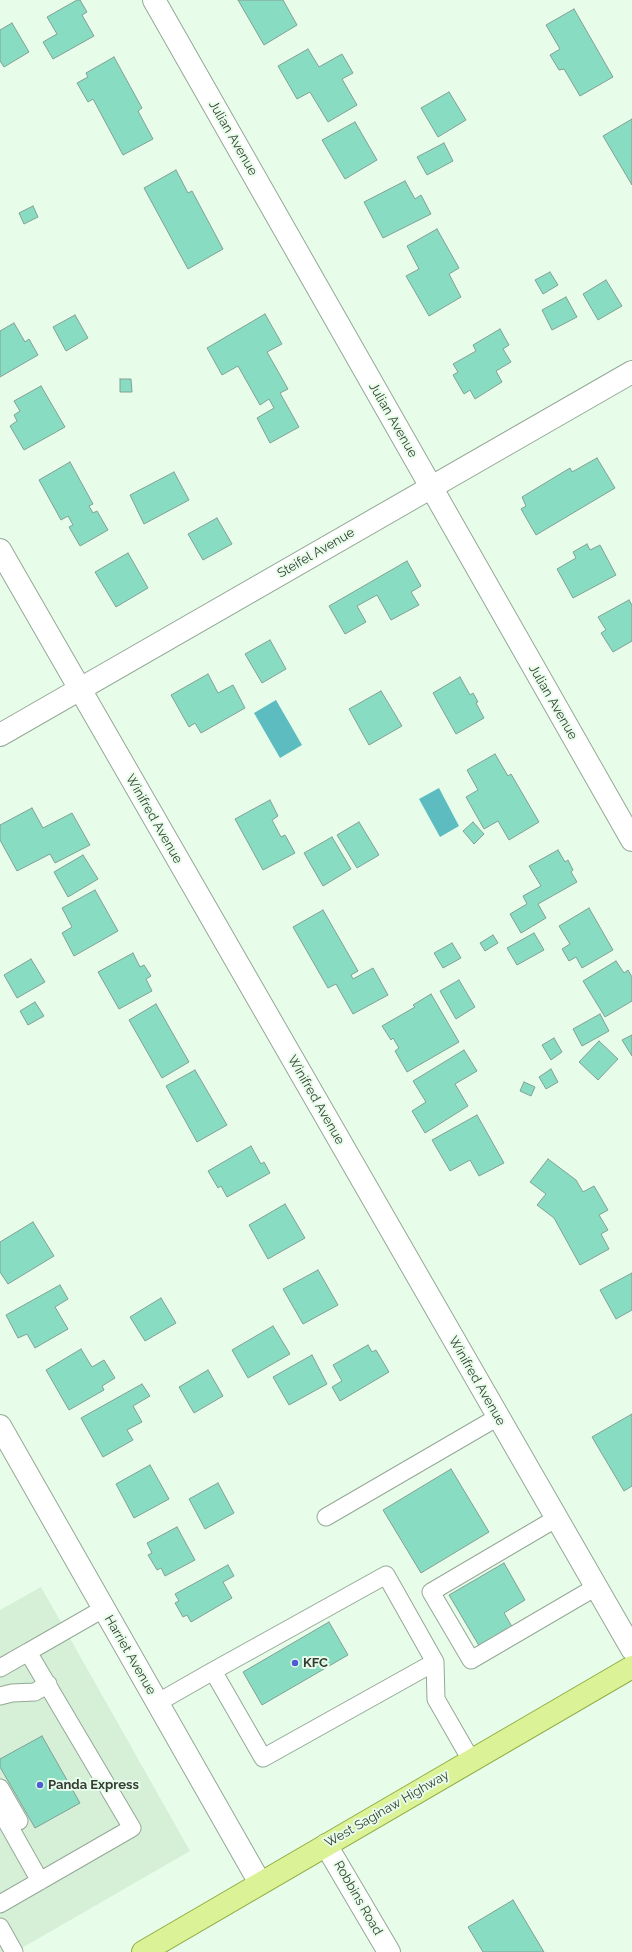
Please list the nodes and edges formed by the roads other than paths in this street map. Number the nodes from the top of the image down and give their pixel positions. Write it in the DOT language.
graph roads {
  1 [pos="154,0"];
  2 [pos="632,372"];
  3 [pos="431,487"];
  4 [pos="0,550"];
  5 [pos="79,689"];
  6 [pos="0,735"];
  7 [pos="632,840"];
  8 [pos="498,1418"];
  9 [pos="0,1426"];
  10 [pos="326,1517"];
  11 [pos="557,1518"];
  12 [pos="596,1587"];
  13 [pos="103,1609"];
  14 [pos="632,1650"];
  15 [pos="28,1652"];
  16 [pos="435,1662"];
  17 [pos="632,1667"];
  18 [pos="0,1668"];
  19 [pos="213,1671"];
  20 [pos="48,1684"];
  21 [pos="0,1696"];
  22 [pos="157,1703"];
  23 [pos="471,1760"];
  24 [pos="0,1788"];
  25 [pos="0,1810"];
  26 [pos="326,1845"];
  27 [pos="28,1859"];
  28 [pos="40,1881"];
  29 [pos="260,1883"];
  30 [pos="0,1904"];
  31 [pos="0,1927"];
  32 [pos="14,1952"];
  33 [pos="143,1952"];
  34 [pos="389,1952"];
  1 -- 3 [label="street, Julian Avenue"];
  2 -- 3 [label="street, Steifel Avenue"];
  3 -- 5 [label="street, Steifel Avenue"];
  3 -- 7 [label="street, Julian Avenue"];
  4 -- 5 [label="street, Winifred Avenue"];
  5 -- 6 [label="street, Steifel Avenue"];
  5 -- 8 [label="street, Winifred Avenue"];
  8 -- 10 [label="lane"];
  8 -- 11 [label="street, Winifred Avenue"];
  9 -- 13 [label="street, Harriet Avenue"];
  11 -- 12 [label="street, Winifred Avenue"];
  11 -- 12 [label="lane"];
  12 -- 14 [label="street, Winifred Avenue"];
  13 -- 15 [label="lane"];
  13 -- 22 [label="street, Harriet Avenue"];
  15 -- 18 [label="lane"];
  15 -- 20 [label="lane"];
  16 -- 19 [label="lane"];
  16 -- 19 [label="lane"];
  16 -- 23 [label="lane"];
  17 -- 23 [label="main road, West Saginaw Highway"];
  19 -- 22 [label="lane"];
  20 -- 21 [label="lane"];
  20 -- 28 [label="lane"];
  22 -- 29 [label="street, Harriet Avenue"];
  23 -- 26 [label="main road, West Saginaw Highway"];
  24 -- 27 [label="lane"];
  25 -- 27 [label="lane"];
  26 -- 29 [label="main road, West Saginaw Highway"];
  26 -- 34 [label="street, Robbins Road"];
  27 -- 28 [label="lane"];
  28 -- 30 [label="lane"];
  29 -- 33 [label="main road, West Saginaw Highway"];
  31 -- 32 [label="lane"];
}
